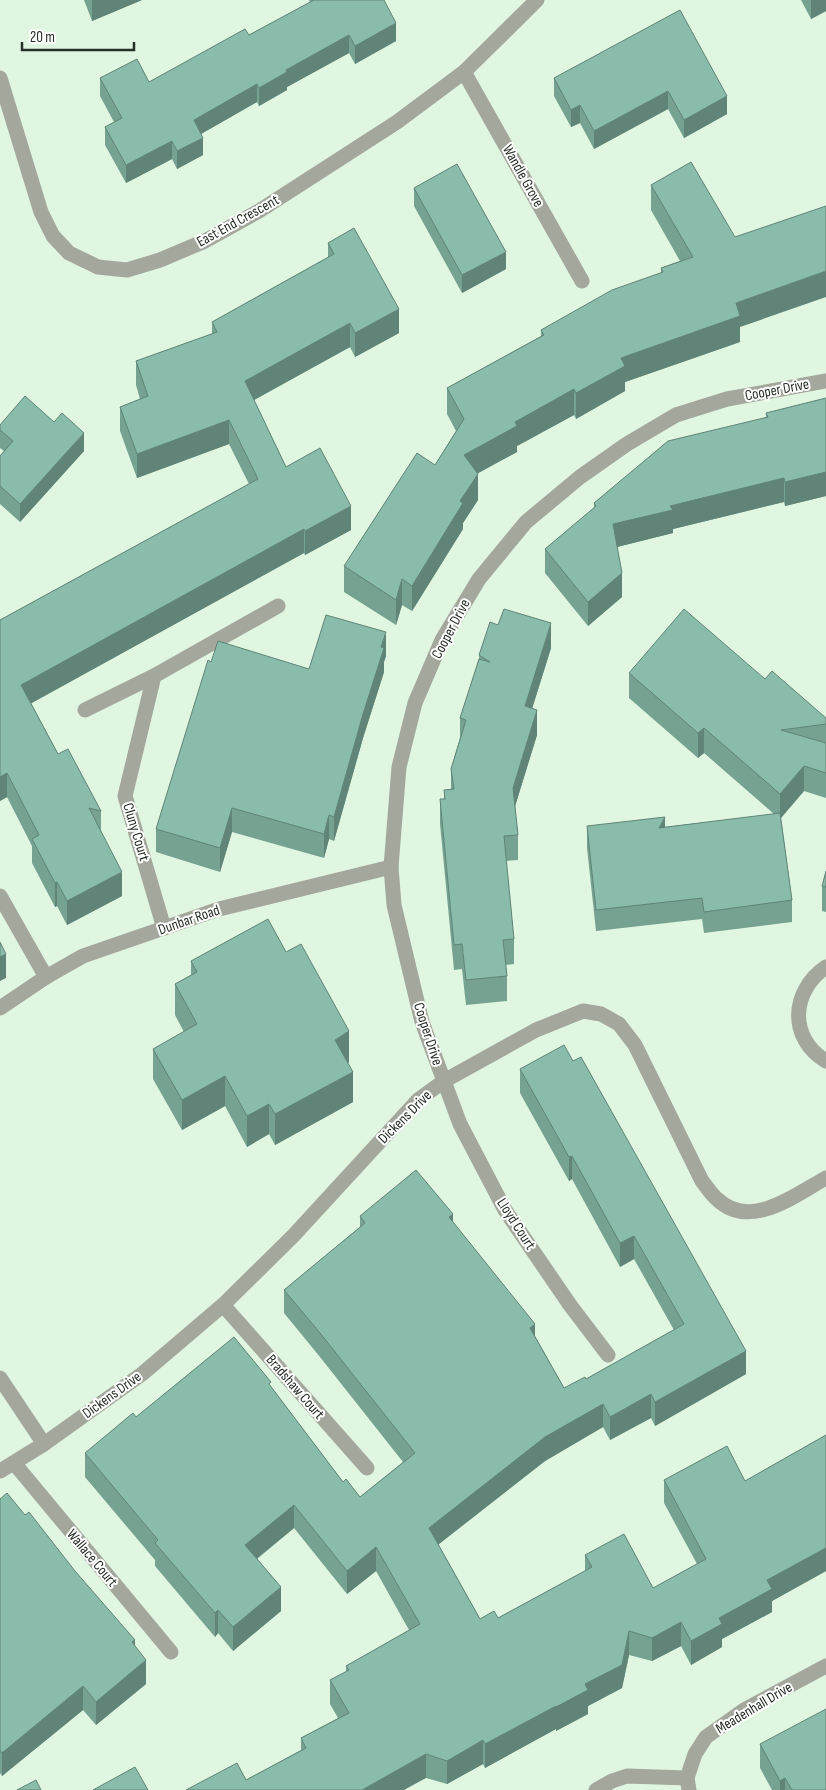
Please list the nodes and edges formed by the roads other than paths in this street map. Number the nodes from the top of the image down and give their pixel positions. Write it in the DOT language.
graph roads {
  1 [pos="537,0"];
  2 [pos="464,72"];
  3 [pos="0,78"];
  4 [pos="582,281"];
  5 [pos="826,381"];
  6 [pos="278,606"];
  7 [pos="154,676"];
  8 [pos="85,710"];
  9 [pos="391,866"];
  10 [pos="0,896"];
  11 [pos="164,928"];
  12 [pos="826,966"];
  13 [pos="46,977"];
  14 [pos="0,1008"];
  15 [pos="826,1061"];
  16 [pos="444,1081"];
  17 [pos="826,1178"];
  18 [pos="223,1305"];
  19 [pos="608,1354"];
  20 [pos="0,1378"];
  21 [pos="44,1444"];
  22 [pos="14,1463"];
  23 [pos="367,1468"];
  24 [pos="0,1471"];
  25 [pos="171,1652"];
  26 [pos="826,1666"];
  27 [pos="688,1784"];
  28 [pos="596,1790"];
  1 -- 2 [label="street, East End Crescent"];
  2 -- 3 [label="street, East End Crescent"];
  2 -- 4 [label="street, Wandle Grove"];
  5 -- 9 [label="street, Cooper Drive"];
  6 -- 7 [label="street"];
  7 -- 8 [label="street"];
  7 -- 11 [label="street, Cluny Court"];
  9 -- 11 [label="street, Dunbar Road"];
  9 -- 16 [label="street, Cooper Drive"];
  10 -- 13 [label="street"];
  11 -- 13 [label="street, Dunbar Road"];
  12 -- 15 [label="street"];
  13 -- 14 [label="street, Dunbar Road"];
  16 -- 17 [label="street, Dickens Drive"];
  16 -- 18 [label="street, Dickens Drive"];
  16 -- 19 [label="street, Lloyd Court"];
  18 -- 21 [label="street, Dickens Drive"];
  18 -- 23 [label="street, Bradshaw Court"];
  20 -- 21 [label="street"];
  21 -- 22 [label="street, Dickens Drive"];
  22 -- 24 [label="street, Dickens Drive"];
  22 -- 25 [label="street, Wallace Court"];
  26 -- 27 [label="street, Meadenhall Drive"];
  27 -- 28 [label="street"];
}
